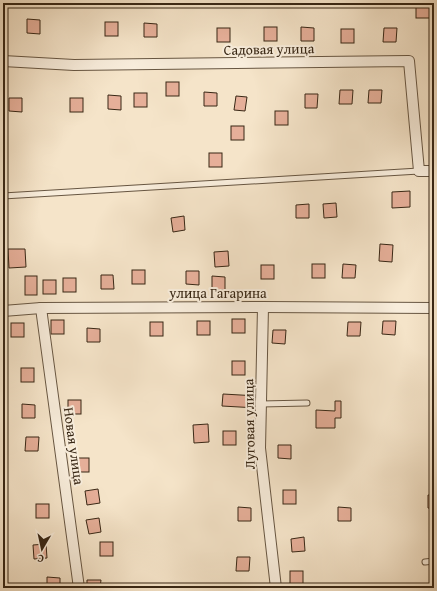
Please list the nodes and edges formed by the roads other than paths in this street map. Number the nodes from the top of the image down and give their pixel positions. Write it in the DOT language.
graph roads {
  1 [pos="3,61"];
  2 [pos="419,171"];
  3 [pos="434,171"];
  4 [pos="3,196"];
  5 [pos="263,307"];
  6 [pos="41,308"];
  7 [pos="434,308"];
  8 [pos="3,311"];
  9 [pos="307,403"];
  10 [pos="261,404"];
  11 [pos="434,561"];
  12 [pos="425,562"];
  13 [pos="79,588"];
  14 [pos="276,588"];
  1 -- 2 [label="street, Садовая улица"];
  2 -- 3 [label="street"];
  2 -- 4 [label="lane"];
  5 -- 6 [label="street, улица Гагарина"];
  5 -- 7 [label="street, улица Гагарина"];
  5 -- 10 [label="street, Луговая улица"];
  6 -- 8 [label="street, улица Гагарина"];
  6 -- 13 [label="street, Новая улица"];
  9 -- 10 [label="lane"];
  10 -- 14 [label="street, Луговая улица"];
  11 -- 12 [label="lane"];
}
